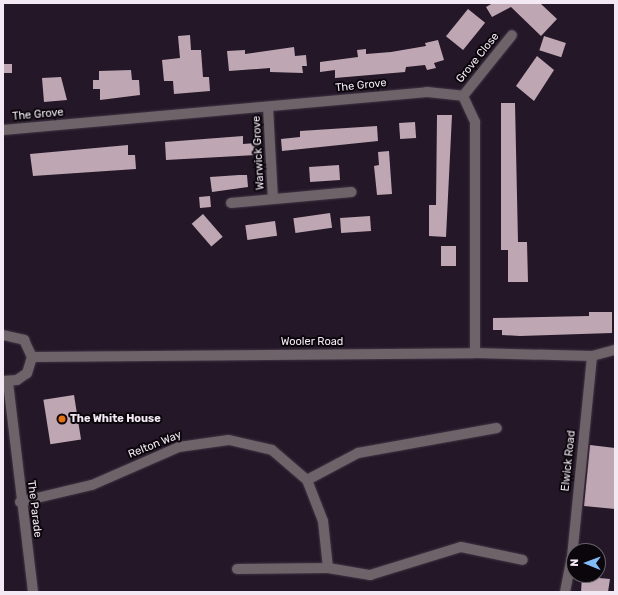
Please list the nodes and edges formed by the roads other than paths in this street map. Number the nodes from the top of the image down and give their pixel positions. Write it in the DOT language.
graph roads {
  1 [pos="512,35"];
  2 [pos="463,96"];
  3 [pos="268,107"];
  4 [pos="3,130"];
  5 [pos="351,192"];
  6 [pos="273,199"];
  7 [pos="231,203"];
  8 [pos="3,335"];
  9 [pos="615,350"];
  10 [pos="475,353"];
  11 [pos="592,356"];
  12 [pos="32,357"];
  13 [pos="5,381"];
  14 [pos="497,428"];
  15 [pos="307,480"];
  16 [pos="20,502"];
  17 [pos="523,560"];
  18 [pos="328,568"];
  19 [pos="237,569"];
  20 [pos="33,592"];
  21 [pos="565,592"];
  1 -- 2 [label="street, Grove Close"];
  2 -- 3 [label="street, The Grove"];
  2 -- 10 [label="street"];
  3 -- 4 [label="street, The Grove"];
  3 -- 6 [label="street, Warwick Grove"];
  5 -- 6 [label="street, Warwick Grove"];
  6 -- 7 [label="street, Warwick Grove"];
  8 -- 12 [label="street"];
  9 -- 11 [label="street"];
  10 -- 11 [label="street, Wooler Road"];
  10 -- 12 [label="street, Wooler Road"];
  11 -- 21 [label="street, Elwick Road"];
  12 -- 13 [label="street"];
  13 -- 16 [label="street, The Parade"];
  14 -- 15 [label="street"];
  15 -- 16 [label="street, Relton Way"];
  15 -- 18 [label="street"];
  16 -- 20 [label="street, The Parade"];
  17 -- 18 [label="street"];
  18 -- 19 [label="street"];
}
